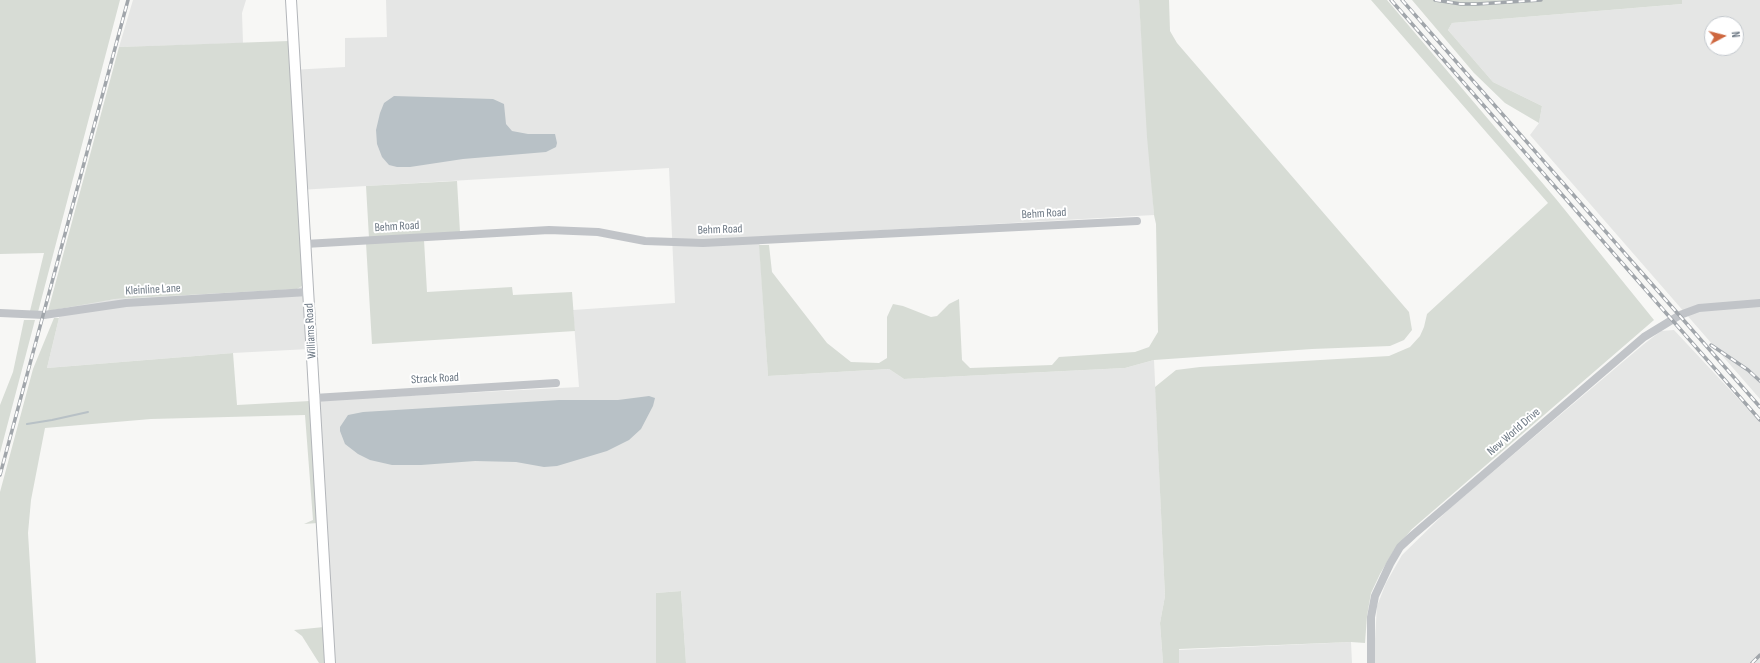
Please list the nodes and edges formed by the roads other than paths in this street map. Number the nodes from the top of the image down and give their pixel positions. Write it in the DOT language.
graph roads {
  1 [pos="291,0"];
  2 [pos="1137,221"];
  3 [pos="305,244"];
  4 [pos="308,292"];
  5 [pos="1760,304"];
  6 [pos="0,313"];
  7 [pos="556,383"];
  8 [pos="314,398"];
  9 [pos="330,663"];
  10 [pos="1371,663"];
  1 -- 3 [label="main road, Williams Road"];
  2 -- 3 [label="street, Behm Road"];
  3 -- 4 [label="main road, Williams Road"];
  4 -- 6 [label="street, Kleinline Lane"];
  4 -- 8 [label="main road, Williams Road"];
  5 -- 10 [label="street, New World Drive"];
  7 -- 8 [label="street, Strack Road"];
  8 -- 9 [label="main road, Williams Road"];
}
